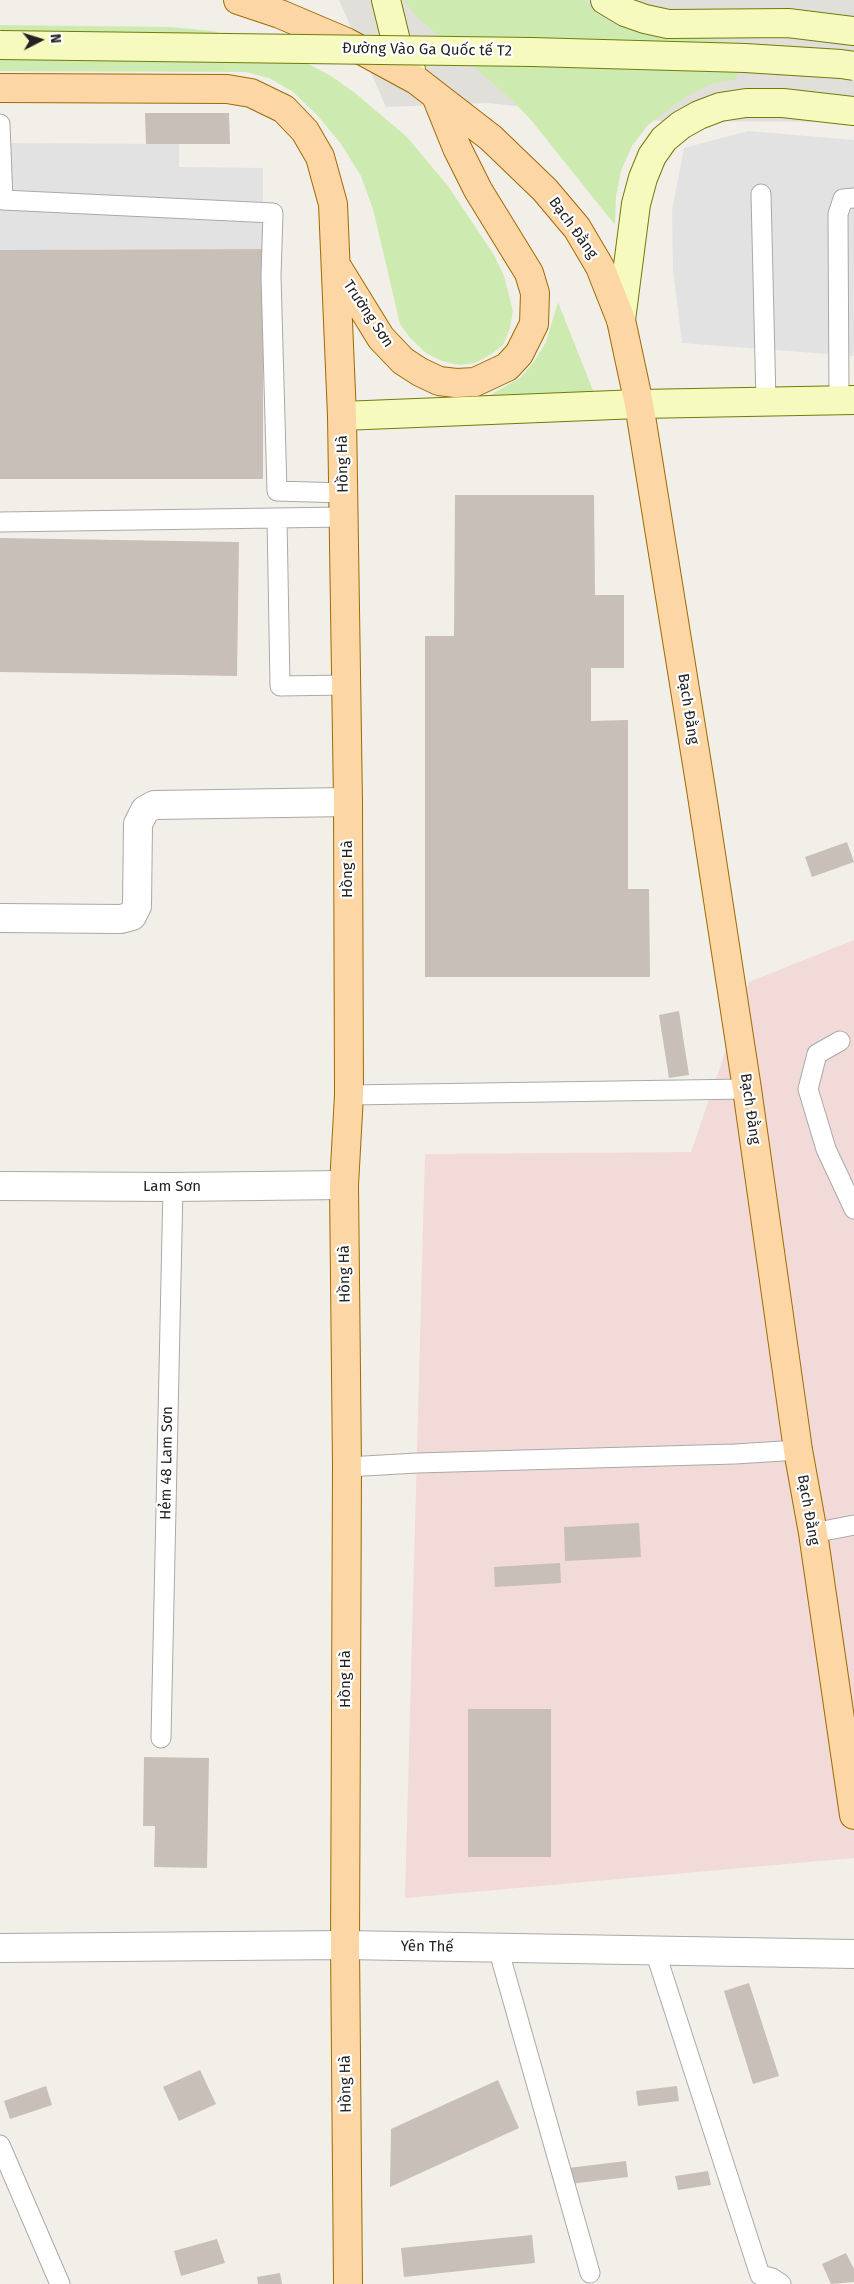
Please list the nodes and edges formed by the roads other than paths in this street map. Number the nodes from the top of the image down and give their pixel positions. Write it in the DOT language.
graph roads {
  1 [pos="238,0"];
  2 [pos="386,0"];
  3 [pos="605,0"];
  4 [pos="854,31"];
  5 [pos="0,45"];
  6 [pos="854,66"];
  7 [pos="0,88"];
  8 [pos="426,88"];
  9 [pos="854,111"];
  10 [pos="0,124"];
  11 [pos="761,194"];
  12 [pos="854,198"];
  13 [pos="336,264"];
  14 [pos="621,320"];
  15 [pos="847,400"];
  16 [pos="766,402"];
  17 [pos="639,404"];
  18 [pos="342,416"];
  19 [pos="344,505"];
  20 [pos="277,518"];
  21 [pos="0,522"];
  22 [pos="346,684"];
  23 [pos="348,802"];
  24 [pos="0,918"];
  25 [pos="840,1041"];
  26 [pos="747,1090"];
  27 [pos="349,1095"];
  28 [pos="344,1185"];
  29 [pos="0,1186"];
  30 [pos="173,1187"];
  31 [pos="854,1208"];
  32 [pos="798,1450"];
  33 [pos="347,1467"];
  34 [pos="854,1525"];
  35 [pos="813,1533"];
  36 [pos="161,1738"];
  37 [pos="854,1815"];
  38 [pos="345,1945"];
  39 [pos="0,1948"];
  40 [pos="498,1948"];
  41 [pos="655,1951"];
  42 [pos="854,1954"];
  43 [pos="0,2145"];
  44 [pos="590,2273"];
  45 [pos="60,2284"];
  46 [pos="348,2284"];
  47 [pos="781,2284"];
  1 -- 8 [label="main road"];
  2 -- 8 [label="street"];
  3 -- 4 [label="street"];
  5 -- 6 [label="street, Đường Vào Ga Quốc tế T2, bridge"];
  7 -- 13 [label="main road, Trường Sơn"];
  8 -- 13 [label="main road, Trường Sơn"];
  8 -- 14 [label="main road, Bạch Đằng"];
  9 -- 14 [label="street"];
  10 -- 19 [label="lane"];
  11 -- 16 [label="lane"];
  12 -- 15 [label="lane"];
  13 -- 18 [label="main road, Hồng Hà"];
  14 -- 17 [label="main road, Bạch Đằng"];
  15 -- 16 [label="street"];
  16 -- 17 [label="street"];
  17 -- 18 [label="street"];
  17 -- 26 [label="main road, Bạch Đằng"];
  18 -- 19 [label="main road, Hồng Hà"];
  19 -- 20 [label="lane"];
  19 -- 22 [label="main road, Hồng Hà"];
  20 -- 21 [label="lane"];
  20 -- 22 [label="lane"];
  22 -- 23 [label="main road, Hồng Hà"];
  23 -- 24 [label="street"];
  23 -- 27 [label="main road, Hồng Hà"];
  25 -- 31 [label="lane"];
  26 -- 27 [label="lane"];
  26 -- 32 [label="main road, Bạch Đằng"];
  27 -- 28 [label="main road, Hồng Hà"];
  28 -- 30 [label="street, Lam Sơn"];
  28 -- 33 [label="main road, Hồng Hà"];
  29 -- 30 [label="street, Lam Sơn"];
  30 -- 36 [label="lane, Hẻm 48 Lam Sơn"];
  32 -- 33 [label="lane"];
  32 -- 35 [label="main road, Bạch Đằng"];
  33 -- 38 [label="main road, Hồng Hà"];
  34 -- 35 [label="lane"];
  35 -- 37 [label="main road, Bạch Đằng"];
  38 -- 39 [label="street, Yên Thế"];
  38 -- 40 [label="street, Yên Thế"];
  38 -- 46 [label="main road, Hồng Hà"];
  40 -- 41 [label="street, Yên Thế"];
  40 -- 44 [label="lane"];
  41 -- 42 [label="street, Yên Thế"];
  41 -- 47 [label="lane"];
  43 -- 45 [label="lane"];
}
